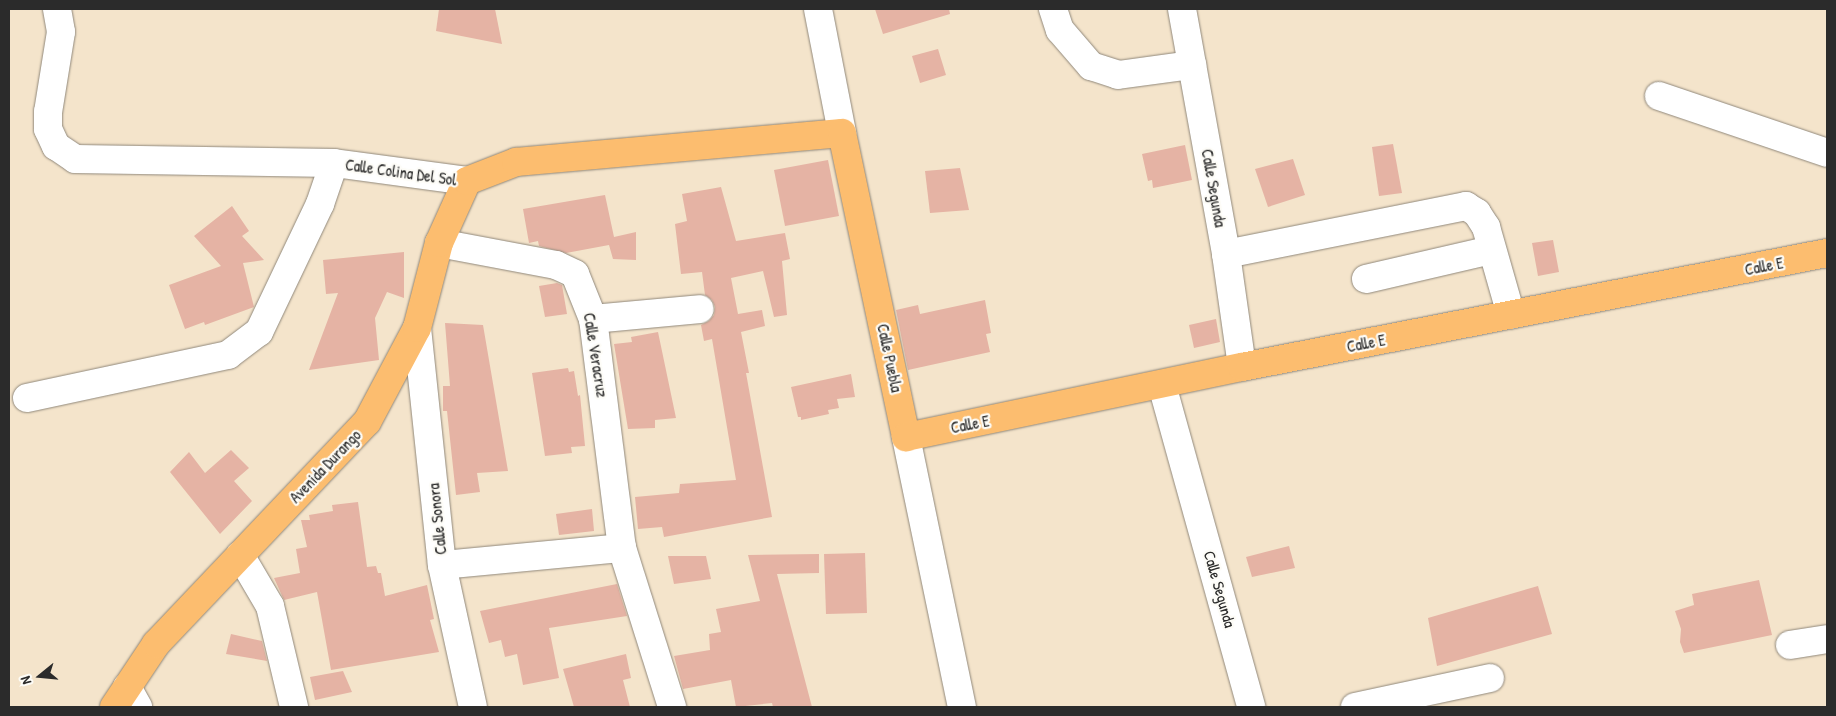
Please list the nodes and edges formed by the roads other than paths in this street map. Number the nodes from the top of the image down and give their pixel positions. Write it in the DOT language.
graph roads {
  1 [pos="58,9"];
  2 [pos="818,9"];
  3 [pos="1053,9"];
  4 [pos="1182,9"];
  5 [pos="1192,65"];
  6 [pos="1659,96"];
  7 [pos="842,133"];
  8 [pos="1827,153"];
  9 [pos="334,163"];
  10 [pos="467,182"];
  11 [pos="439,243"];
  12 [pos="1492,250"];
  13 [pos="1827,253"];
  14 [pos="1226,254"];
  15 [pos="1366,279"];
  16 [pos="700,309"];
  17 [pos="1510,315"];
  18 [pos="593,320"];
  19 [pos="417,328"];
  20 [pos="1242,367"];
  21 [pos="1162,385"];
  22 [pos="27,398"];
  23 [pos="906,437"];
  24 [pos="622,548"];
  25 [pos="240,555"];
  26 [pos="442,565"];
  27 [pos="1827,639"];
  28 [pos="1790,645"];
  29 [pos="1490,678"];
  30 [pos="126,701"];
  31 [pos="294,707"];
  32 [pos="473,707"];
  33 [pos="672,707"];
  34 [pos="962,707"];
  35 [pos="1252,707"];
  36 [pos="1355,707"];
  1 -- 9 [label="street, Calle Colina Del Sol"];
  2 -- 7 [label="street, Calle Puebla"];
  3 -- 5 [label="street"];
  4 -- 5 [label="street, Calle Segunda"];
  5 -- 14 [label="street, Calle Segunda"];
  6 -- 8 [label="street"];
  7 -- 10 [label="main road, Calle Colina Del Sol"];
  7 -- 23 [label="main road, Calle Puebla"];
  9 -- 10 [label="street, Calle Colina Del Sol"];
  9 -- 22 [label="street"];
  10 -- 11 [label="main road, Avenida Durango"];
  11 -- 18 [label="street, Calle Veracruz"];
  11 -- 19 [label="main road, Avenida Durango"];
  12 -- 14 [label="street"];
  12 -- 15 [label="street"];
  12 -- 17 [label="street"];
  13 -- 17 [label="main road, Calle E"];
  14 -- 20 [label="street, Calle Segunda"];
  16 -- 18 [label="street"];
  17 -- 20 [label="main road, Calle E"];
  18 -- 24 [label="street, Calle Veracruz"];
  19 -- 25 [label="main road, Avenida Durango"];
  19 -- 26 [label="street, Calle Sonora"];
  20 -- 21 [label="main road, Calle E"];
  21 -- 23 [label="main road, Calle E"];
  21 -- 35 [label="street, Calle Segunda"];
  23 -- 34 [label="street, Calle Puebla"];
  24 -- 26 [label="street"];
  24 -- 33 [label="street, Calle Veracruz"];
  25 -- 30 [label="main road, Avenida Durango"];
  25 -- 31 [label="street"];
  26 -- 32 [label="street, Calle Sonora"];
  27 -- 28 [label="street"];
  29 -- 36 [label="street"];
}
